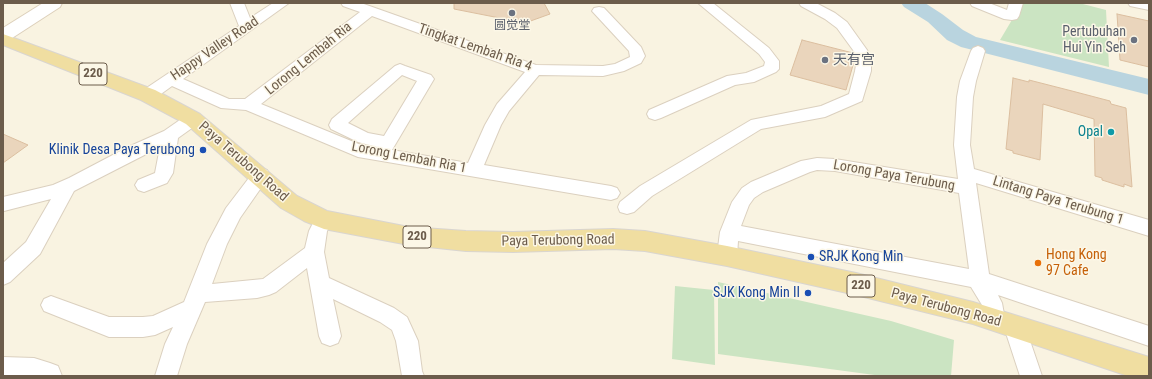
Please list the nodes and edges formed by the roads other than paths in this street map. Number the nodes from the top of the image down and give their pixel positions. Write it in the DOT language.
graph roads {
  1 [pos="54,3"];
  2 [pos="237,3"];
  3 [pos="282,3"];
  4 [pos="348,3"];
  5 [pos="705,3"];
  6 [pos="806,3"];
  7 [pos="977,3"];
  8 [pos="1016,3"];
  9 [pos="1135,3"];
  10 [pos="1149,6"];
  11 [pos="370,11"];
  12 [pos="599,11"];
  13 [pos="247,27"];
  14 [pos="3,36"];
  15 [pos="3,40"];
  16 [pos="978,51"];
  17 [pos="535,70"];
  18 [pos="170,79"];
  19 [pos="148,95"];
  20 [pos="248,105"];
  21 [pos="655,114"];
  22 [pos="194,119"];
  23 [pos="170,135"];
  24 [pos="385,149"];
  25 [pos="473,170"];
  26 [pos="260,176"];
  27 [pos="968,181"];
  28 [pos="144,185"];
  29 [pos="67,187"];
  30 [pos="611,193"];
  31 [pos="4,204"];
  32 [pos="627,207"];
  33 [pos="324,220"];
  34 [pos="1149,228"];
  35 [pos="729,244"];
  36 [pos="314,252"];
  37 [pos="3,276"];
  38 [pos="981,283"];
  39 [pos="320,284"];
  40 [pos="194,302"];
  41 [pos="52,305"];
  42 [pos="994,320"];
  43 [pos="330,336"];
  44 [pos="1149,336"];
  45 [pos="3,368"];
  46 [pos="1149,370"];
  47 [pos="51,376"];
  48 [pos="166,376"];
  49 [pos="413,376"];
  50 [pos="1030,376"];
  1 -- 14 [label="main road"];
  2 -- 13 [label="street"];
  3 -- 13 [label="street, Happy Valley Road"];
  4 -- 11 [label="street, Tingkat Lembah Ria 4"];
  5 -- 21 [label="street"];
  6 -- 32 [label="street"];
  7 -- 8 [label="street"];
  9 -- 10 [label="street"];
  11 -- 17 [label="street, Tingkat Lembah Ria 4"];
  11 -- 20 [label="street, Lorong Lembah Ria"];
  12 -- 17 [label="street, Tingkat Lembah Ria 4"];
  13 -- 18 [label="street, Happy Valley Road"];
  15 -- 19 [label="main road, Paya Terubong Road / 220"];
  16 -- 27 [label="street"];
  17 -- 25 [label="street"];
  18 -- 19 [label="street, Happy Valley Road"];
  18 -- 20 [label="street, Lorong Lembah Ria 1"];
  19 -- 22 [label="main road, Paya Terubong Road / 220"];
  20 -- 24 [label="street, Lorong Lembah Ria 1"];
  22 -- 23 [label="street"];
  22 -- 26 [label="main road, Paya Terubong Road / 220"];
  23 -- 28 [label="street"];
  23 -- 29 [label="street"];
  24 -- 24 [label="street"];
  24 -- 25 [label="street, Lorong Lembah Ria 1"];
  25 -- 30 [label="street, Lorong Lembah Ria 1"];
  26 -- 33 [label="main road, Paya Terubong Road / 220"];
  26 -- 40 [label="street"];
  27 -- 34 [label="street, Lintang Paya Terubung 1"];
  27 -- 35 [label="street, Lorong Paya Terubung"];
  27 -- 38 [label="street"];
  29 -- 31 [label="street"];
  29 -- 37 [label="street"];
  33 -- 35 [label="main road, Paya Terubong Road / 220"];
  33 -- 36 [label="street"];
  35 -- 38 [label="street"];
  35 -- 42 [label="main road, Paya Terubong Road / 220"];
  36 -- 39 [label="street"];
  36 -- 40 [label="street"];
  38 -- 42 [label="street"];
  38 -- 44 [label="street"];
  39 -- 43 [label="street"];
  39 -- 49 [label="street"];
  40 -- 41 [label="street"];
  40 -- 48 [label="street"];
  42 -- 46 [label="main road, Paya Terubong Road / 220"];
  42 -- 50 [label="street"];
  45 -- 47 [label="street"];
}
